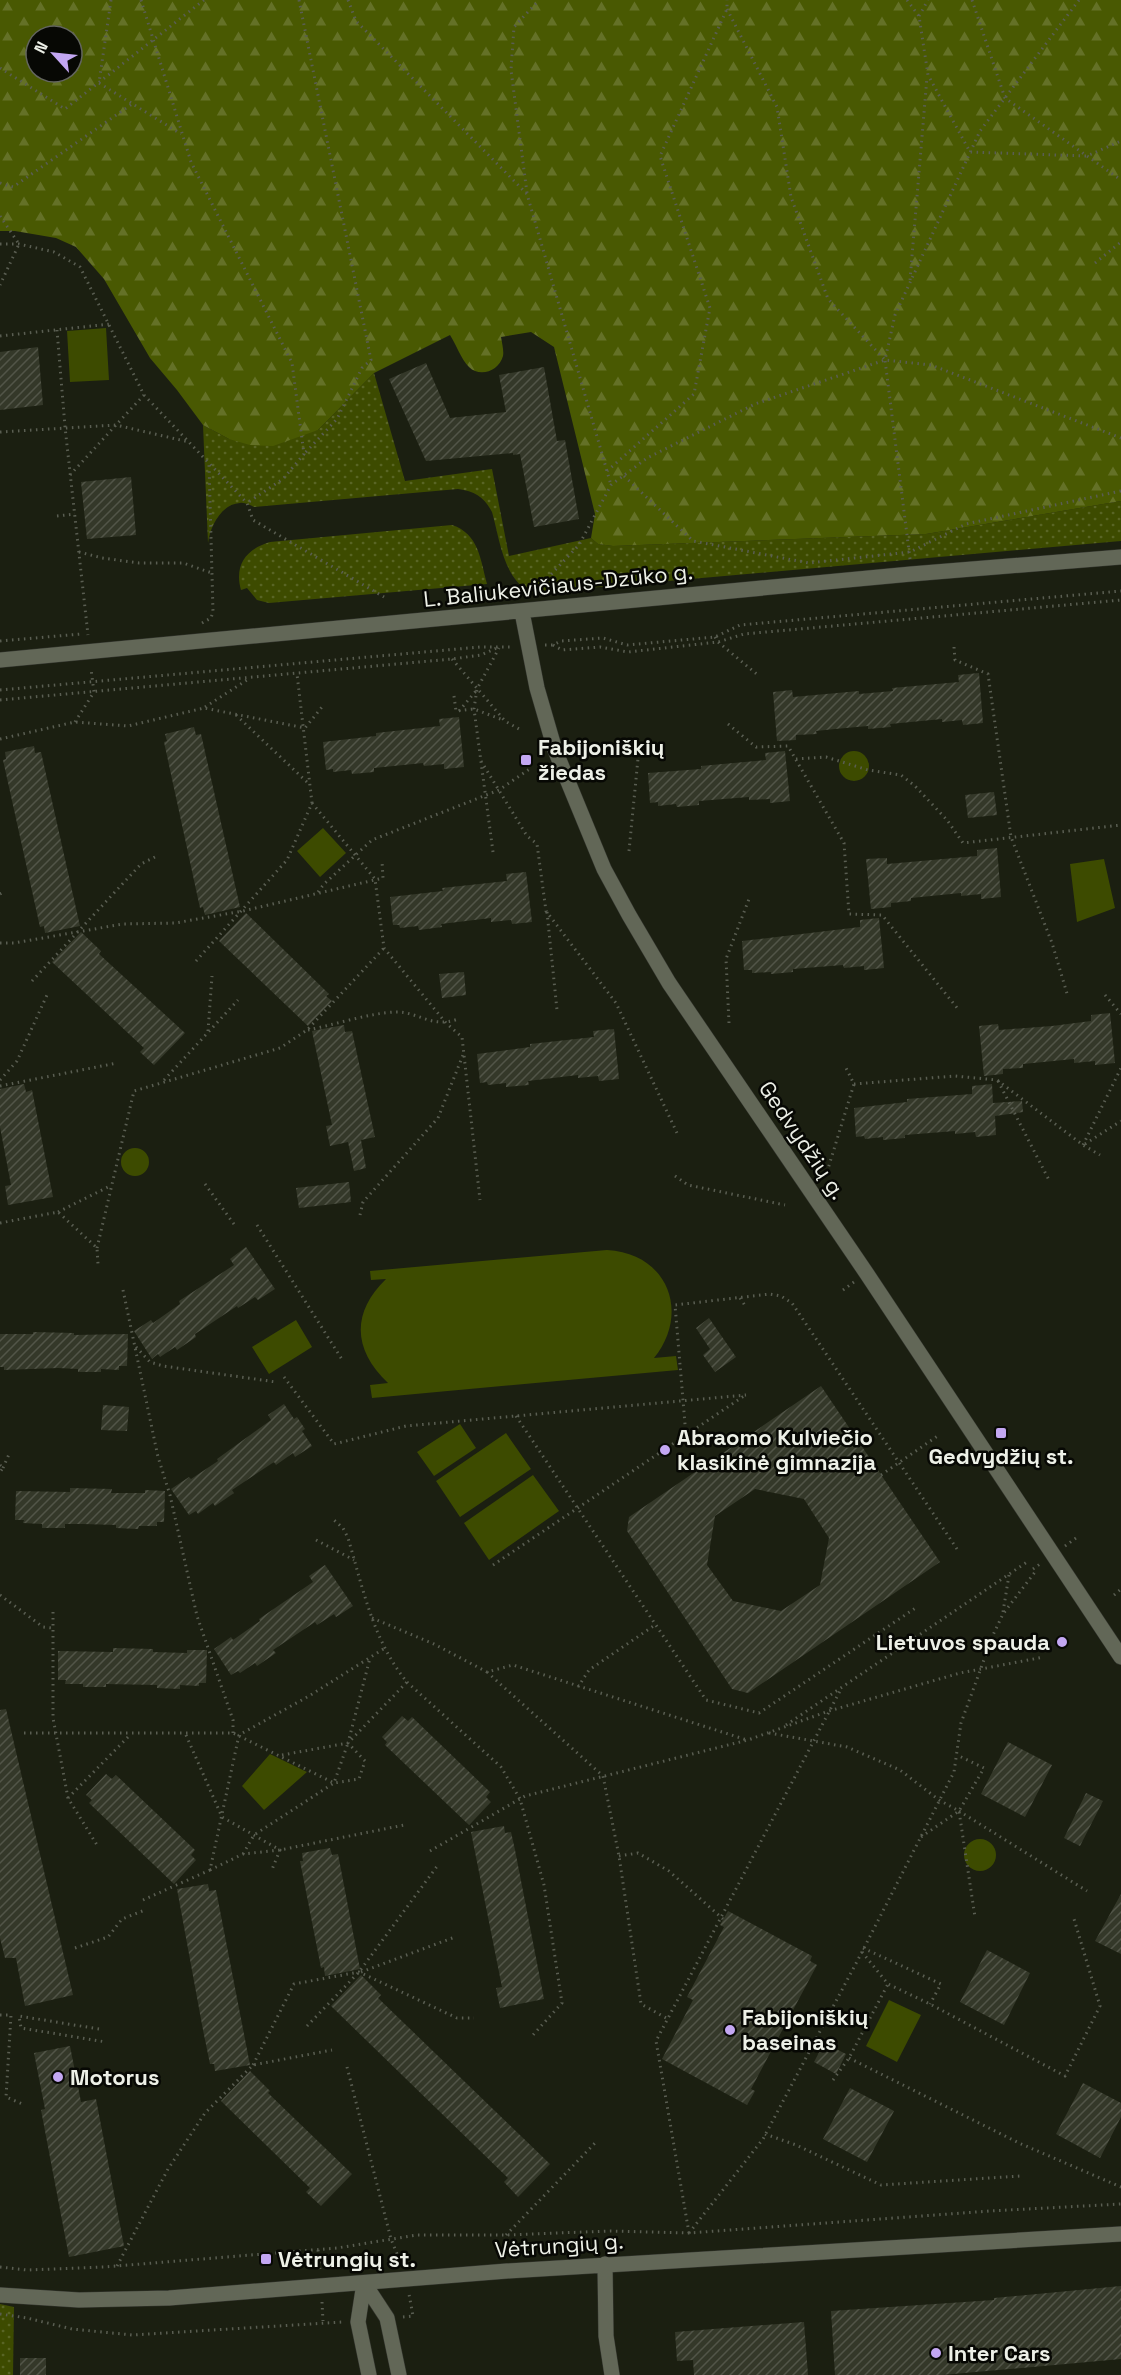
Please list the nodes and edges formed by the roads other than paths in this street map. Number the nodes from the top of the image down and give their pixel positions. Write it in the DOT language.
graph roads {
  1 [pos="1121,557"];
  2 [pos="522,612"];
  3 [pos="0,660"];
  4 [pos="1121,1657"];
  5 [pos="1121,2234"];
  6 [pos="605,2264"];
  7 [pos="364,2283"];
  8 [pos="0,2295"];
  9 [pos="369,2375"];
  10 [pos="399,2375"];
  11 [pos="612,2375"];
  1 -- 2 [label="main road, L. Baliukevičiaus-Dzūko g."];
  2 -- 3 [label="main road, L. Baliukevičiaus-Dzūko g."];
  2 -- 4 [label="main road, Gedvydžių g."];
  5 -- 6 [label="main road, Vėtrungių g."];
  6 -- 7 [label="main road, Vėtrungių g."];
  6 -- 11 [label="main road"];
  7 -- 8 [label="main road, Vėtrungių g."];
  7 -- 9 [label="main road"];
  7 -- 10 [label="main road"];
}
